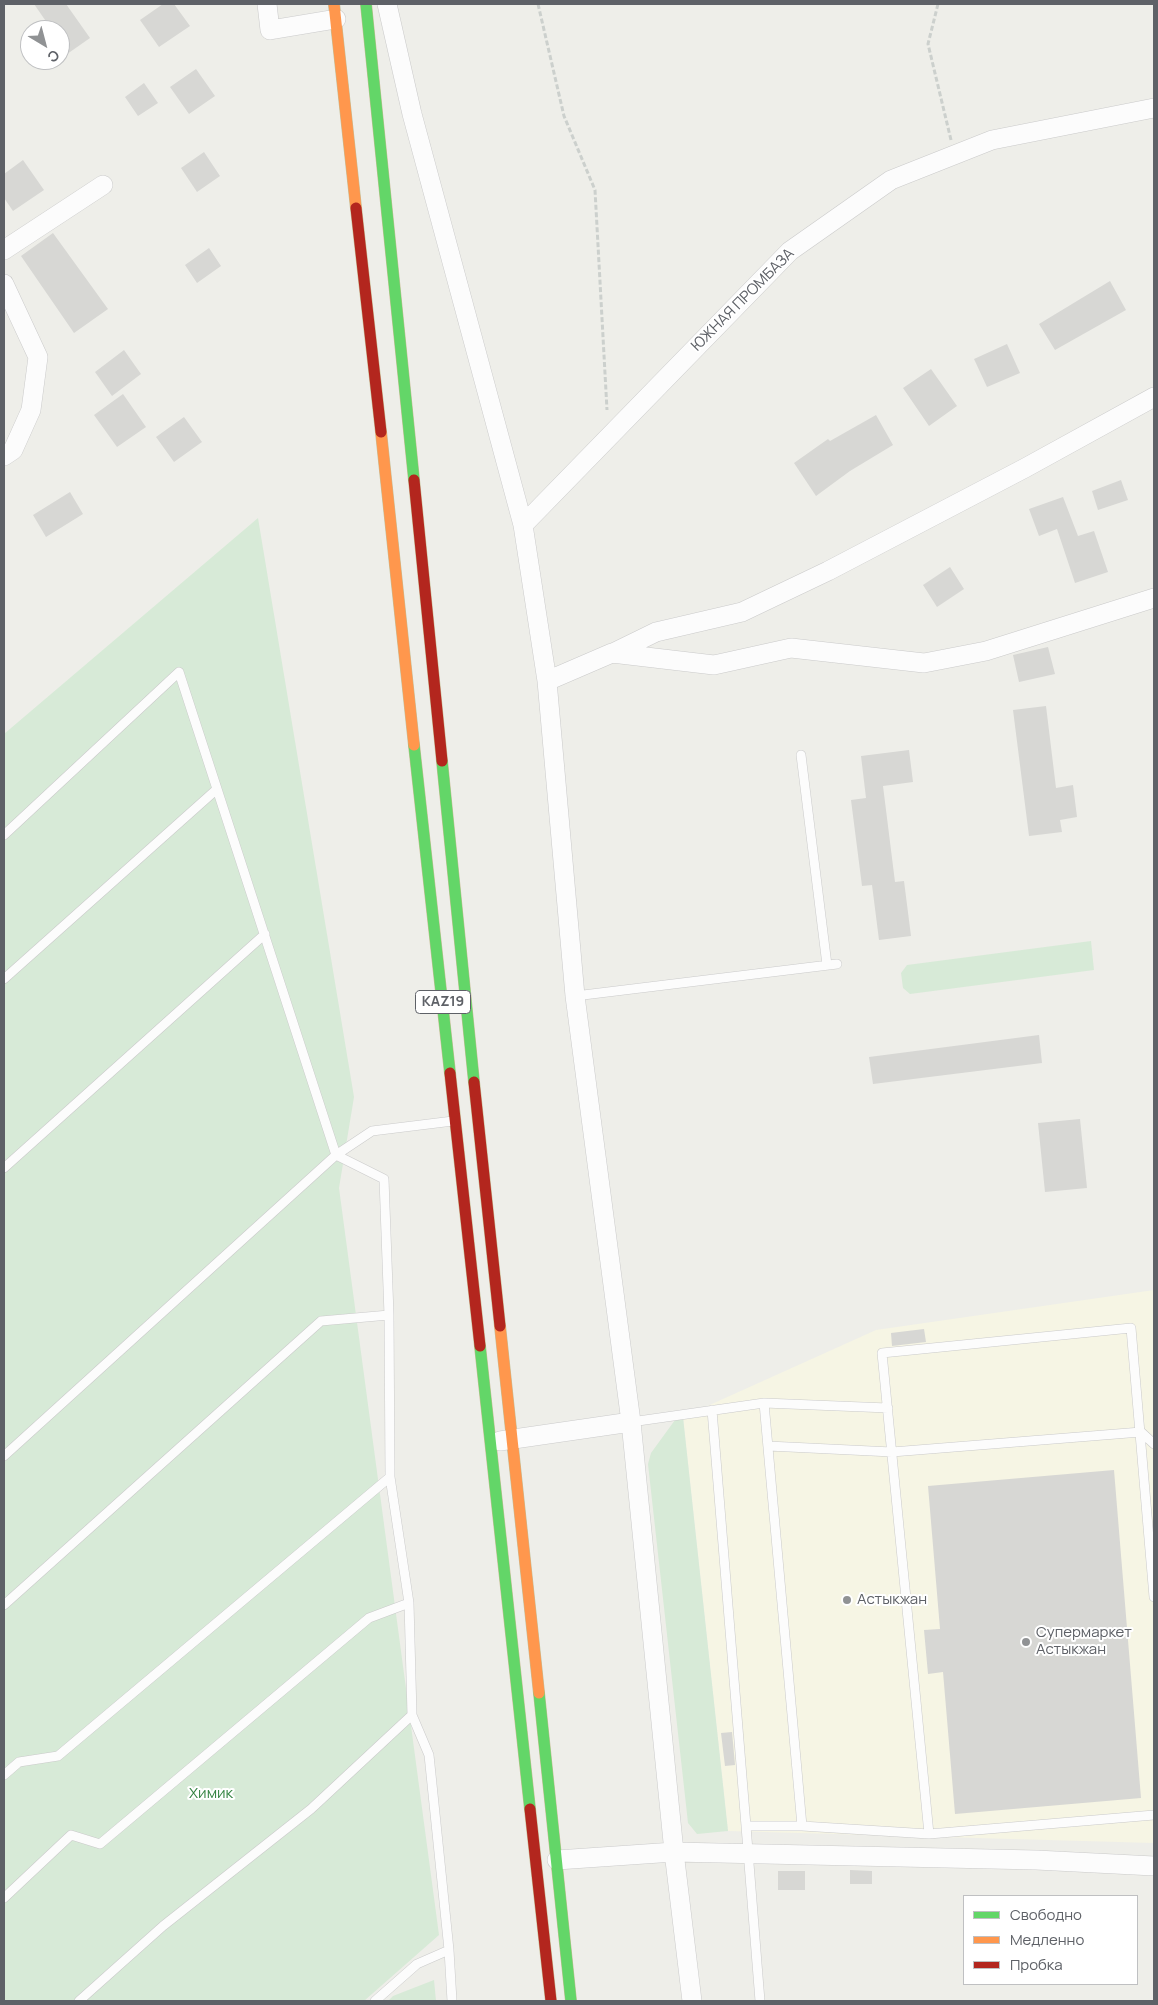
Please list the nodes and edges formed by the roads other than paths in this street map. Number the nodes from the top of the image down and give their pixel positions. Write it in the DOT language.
graph roads {
  1 [pos="267,4"];
  2 [pos="366,4"];
  3 [pos="387,4"];
  4 [pos="335,11"];
  5 [pos="1154,108"];
  6 [pos="103,185"];
  7 [pos="4,250"];
  8 [pos="4,284"];
  9 [pos="1154,397"];
  10 [pos="4,456"];
  11 [pos="523,525"];
  12 [pos="1154,598"];
  13 [pos="612,653"];
  14 [pos="547,682"];
  15 [pos="802,755"];
  16 [pos="217,789"];
  17 [pos="4,835"];
  18 [pos="265,934"];
  19 [pos="4,979"];
  20 [pos="575,996"];
  21 [pos="467,1119"];
  22 [pos="336,1155"];
  23 [pos="4,1168"];
  24 [pos="389,1315"];
  25 [pos="764,1402"];
  26 [pos="888,1408"];
  27 [pos="712,1410"];
  28 [pos="630,1422"];
  29 [pos="1141,1432"];
  30 [pos="512,1440"];
  31 [pos="491,1442"];
  32 [pos="1154,1444"];
  33 [pos="768,1446"];
  34 [pos="892,1452"];
  35 [pos="4,1456"];
  36 [pos="390,1477"];
  37 [pos="1154,1598"];
  38 [pos="410,1604"];
  39 [pos="4,1605"];
  40 [pos="412,1715"];
  41 [pos="4,1775"];
  42 [pos="1154,1816"];
  43 [pos="746,1826"];
  44 [pos="802,1826"];
  45 [pos="929,1834"];
  46 [pos="674,1852"];
  47 [pos="748,1853"];
  48 [pos="557,1860"];
  49 [pos="1154,1866"];
  50 [pos="4,1898"];
  51 [pos="449,1950"];
  52 [pos="79,2001"];
  53 [pos="375,2001"];
  54 [pos="452,2001"];
  55 [pos="551,2001"];
  56 [pos="571,2001"];
  57 [pos="692,2001"];
  58 [pos="760,2001"];
  1 -- 4 [label="street"];
  2 -- 21 [label="highway, KAZ19"];
  3 -- 11 [label="street"];
  4 -- 21 [label="highway, KAZ19"];
  5 -- 11 [label="street, ЮЖНАЯ ПРОМБАЗА"];
  6 -- 7 [label="street"];
  8 -- 10 [label="street"];
  9 -- 13 [label="street"];
  11 -- 14 [label="street"];
  12 -- 13 [label="street"];
  13 -- 14 [label="street"];
  14 -- 20 [label="street"];
  15 -- 20 [label="lane"];
  16 -- 17 [label="lane"];
  16 -- 18 [label="lane"];
  16 -- 19 [label="lane"];
  18 -- 22 [label="lane"];
  18 -- 23 [label="lane"];
  20 -- 28 [label="street"];
  21 -- 22 [label="lane"];
  21 -- 30 [label="highway, KAZ19"];
  21 -- 31 [label="highway, KAZ19"];
  22 -- 24 [label="lane"];
  22 -- 35 [label="lane"];
  24 -- 36 [label="lane"];
  24 -- 39 [label="lane"];
  25 -- 26 [label="lane"];
  25 -- 27 [label="lane"];
  25 -- 33 [label="lane"];
  26 -- 29 [label="lane"];
  26 -- 34 [label="lane"];
  27 -- 28 [label="lane"];
  27 -- 43 [label="lane"];
  28 -- 30 [label="street"];
  28 -- 46 [label="street"];
  29 -- 32 [label="lane"];
  29 -- 34 [label="lane"];
  29 -- 37 [label="lane"];
  30 -- 31 [label="street"];
  30 -- 48 [label="highway, KAZ19"];
  31 -- 55 [label="highway, KAZ19"];
  33 -- 34 [label="lane"];
  33 -- 44 [label="lane"];
  34 -- 45 [label="lane"];
  36 -- 38 [label="lane"];
  36 -- 41 [label="lane"];
  38 -- 40 [label="lane"];
  38 -- 50 [label="lane"];
  40 -- 51 [label="lane"];
  40 -- 52 [label="lane"];
  42 -- 45 [label="lane"];
  43 -- 44 [label="lane"];
  43 -- 47 [label="lane"];
  44 -- 45 [label="lane"];
  46 -- 47 [label="street"];
  46 -- 48 [label="street"];
  46 -- 57 [label="street"];
  47 -- 49 [label="street"];
  47 -- 58 [label="lane"];
  48 -- 56 [label="highway, KAZ19"];
  51 -- 53 [label="lane"];
  51 -- 54 [label="lane"];
}
